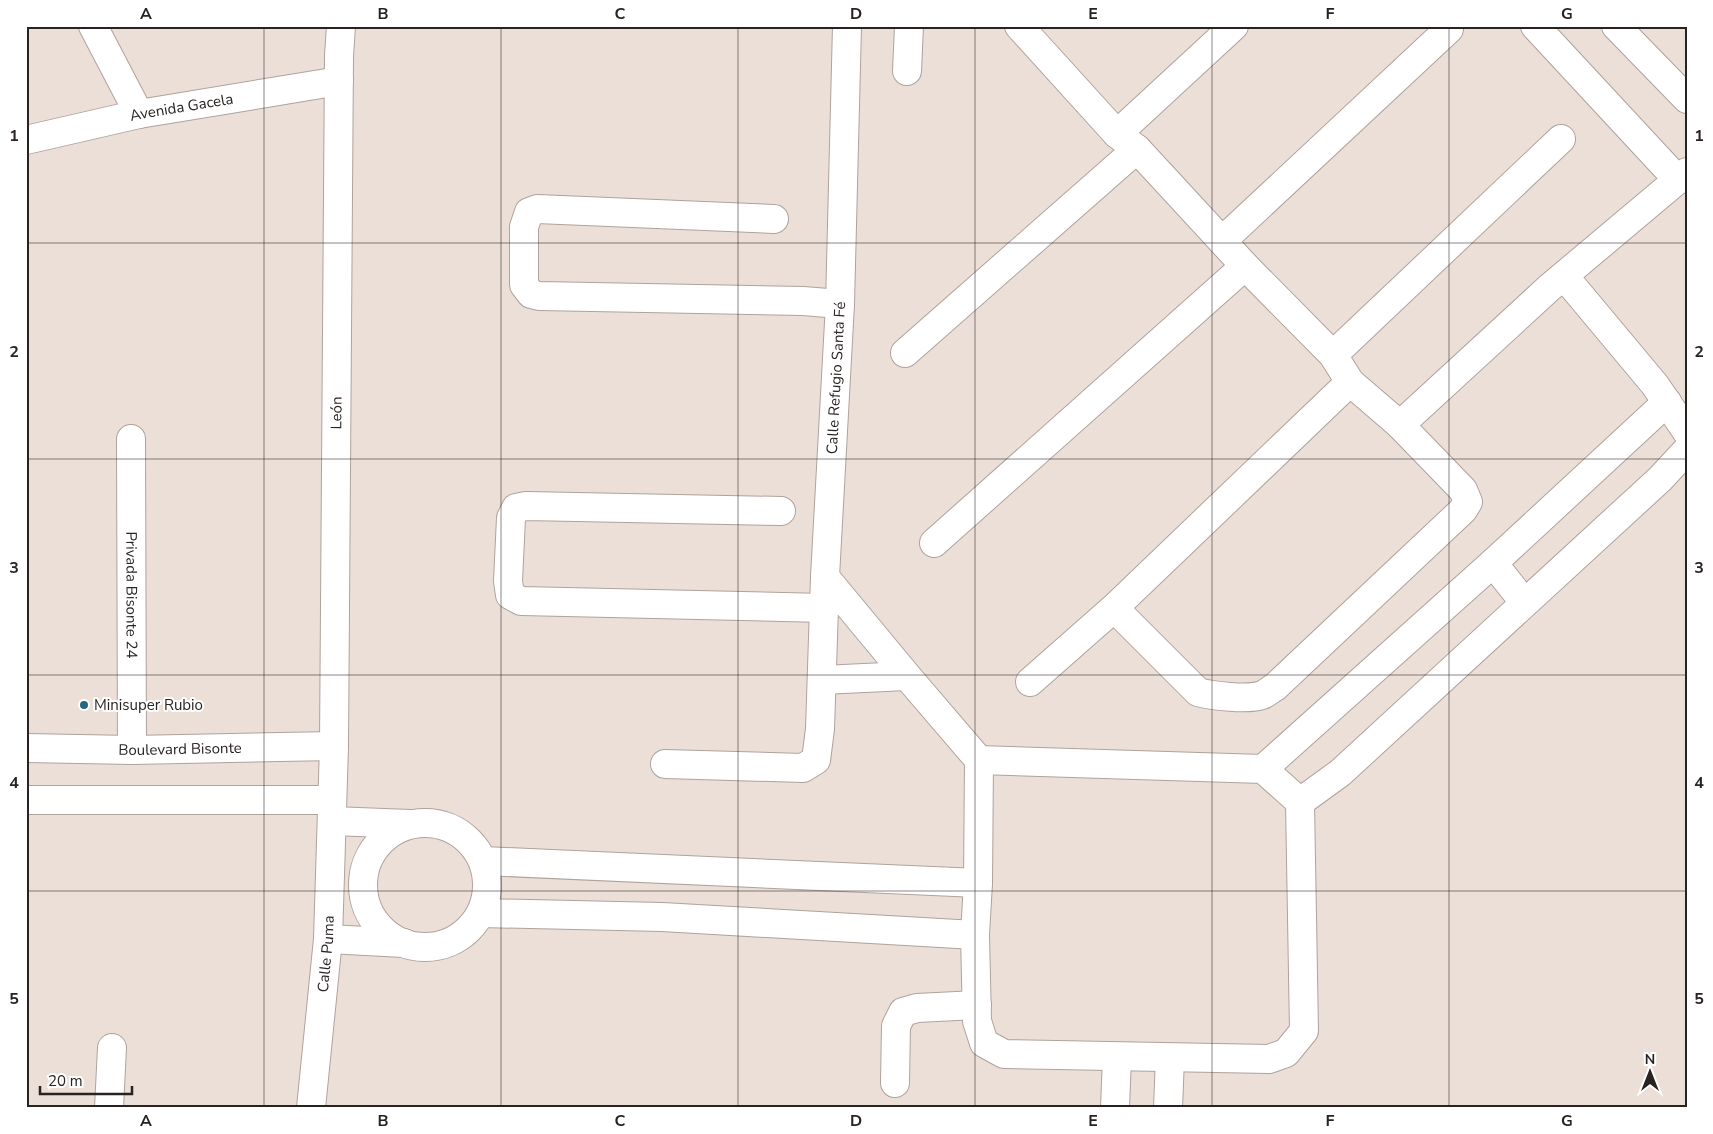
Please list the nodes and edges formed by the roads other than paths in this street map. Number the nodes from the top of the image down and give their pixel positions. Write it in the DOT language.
graph roads {
  1 [pos="93,26"];
  2 [pos="322,26"];
  3 [pos="341,26"];
  4 [pos="847,26"];
  5 [pos="909,26"];
  6 [pos="1019,26"];
  7 [pos="1234,26"];
  8 [pos="1535,26"];
  9 [pos="1616,26"];
  10 [pos="1449,29"];
  11 [pos="339,69"];
  12 [pos="907,71"];
  13 [pos="1687,99"];
  14 [pos="139,114"];
  15 [pos="26,140"];
  16 [pos="1561,140"];
  17 [pos="1127,142"];
  18 [pos="1682,176"];
  19 [pos="774,219"];
  20 [pos="1222,241"];
  21 [pos="1245,266"];
  22 [pos="1564,276"];
  23 [pos="840,304"];
  24 [pos="906,353"];
  25 [pos="1332,355"];
  26 [pos="1350,382"];
  27 [pos="1667,402"];
  28 [pos="1400,425"];
  29 [pos="1687,432"];
  30 [pos="131,439"];
  31 [pos="1687,450"];
  32 [pos="781,511"];
  33 [pos="934,543"];
  34 [pos="1493,563"];
  35 [pos="825,577"];
  36 [pos="1524,602"];
  37 [pos="825,608"];
  38 [pos="1114,608"];
  39 [pos="907,676"];
  40 [pos="822,680"];
  41 [pos="1030,682"];
  42 [pos="334,746"];
  43 [pos="26,748"];
  44 [pos="132,750"];
  45 [pos="980,760"];
  46 [pos="665,764"];
  47 [pos="1263,769"];
  48 [pos="26,800"];
  49 [pos="1300,802"];
  50 [pos="332,811"];
  51 [pos="410,824"];
  52 [pos="483,861"];
  53 [pos="978,883"];
  54 [pos="481,913"];
  55 [pos="975,935"];
  56 [pos="328,939"];
  57 [pos="405,943"];
  58 [pos="976,1005"];
  59 [pos="112,1048"];
  60 [pos="1117,1057"];
  61 [pos="1170,1058"];
  62 [pos="895,1083"];
  63 [pos="109,1108"];
  64 [pos="311,1108"];
  65 [pos="1115,1108"];
  66 [pos="1168,1108"];
  1 -- 14 [label="street"];
  2 -- 11 [label="street"];
  3 -- 11 [label="street, León"];
  4 -- 23 [label="street, Calle Refugio Santa Fé"];
  5 -- 12 [label="street"];
  6 -- 17 [label="street"];
  7 -- 17 [label="street"];
  8 -- 18 [label="street"];
  9 -- 13 [label="street"];
  10 -- 20 [label="street"];
  11 -- 14 [label="street, Avenida Gacela"];
  11 -- 42 [label="street, León"];
  14 -- 15 [label="street, Avenida Gacela"];
  16 -- 25 [label="street"];
  17 -- 20 [label="street"];
  17 -- 24 [label="street"];
  18 -- 22 [label="street"];
  19 -- 23 [label="street"];
  20 -- 21 [label="street"];
  21 -- 25 [label="street"];
  21 -- 33 [label="street"];
  22 -- 27 [label="street"];
  22 -- 28 [label="street"];
  23 -- 35 [label="street, Calle Refugio Santa Fé"];
  25 -- 26 [label="street"];
  26 -- 28 [label="street"];
  26 -- 38 [label="street"];
  27 -- 29 [label="street"];
  27 -- 34 [label="street"];
  28 -- 38 [label="street"];
  30 -- 44 [label="street, Privada Bisonte 24"];
  31 -- 36 [label="street"];
  32 -- 37 [label="street"];
  34 -- 36 [label="street"];
  34 -- 47 [label="street"];
  35 -- 37 [label="street, Calle Refugio Santa Fé"];
  35 -- 39 [label="street"];
  36 -- 49 [label="street"];
  37 -- 40 [label="street, Calle Refugio Santa Fé"];
  38 -- 41 [label="street"];
  39 -- 40 [label="street"];
  39 -- 45 [label="street"];
  40 -- 46 [label="street, Calle Refugio Santa Fé"];
  42 -- 44 [label="street, Boulevard Bisonte"];
  42 -- 50 [label="street, León"];
  43 -- 44 [label="street, Boulevard Bisonte"];
  45 -- 47 [label="street"];
  45 -- 53 [label="street"];
  47 -- 49 [label="street"];
  48 -- 50 [label="street"];
  49 -- 61 [label="street"];
  50 -- 51 [label="street"];
  50 -- 56 [label="street, Calle Puma"];
  51 -- 52 [label="street"];
  51 -- 57 [label="street"];
  52 -- 53 [label="street"];
  52 -- 54 [label="street"];
  53 -- 55 [label="street"];
  54 -- 55 [label="street"];
  54 -- 57 [label="street"];
  55 -- 58 [label="street"];
  56 -- 57 [label="street"];
  56 -- 64 [label="street, Calle Puma"];
  58 -- 60 [label="street"];
  58 -- 62 [label="street"];
  59 -- 63 [label="street"];
  60 -- 61 [label="street"];
  60 -- 65 [label="street"];
  61 -- 66 [label="street"];
}
